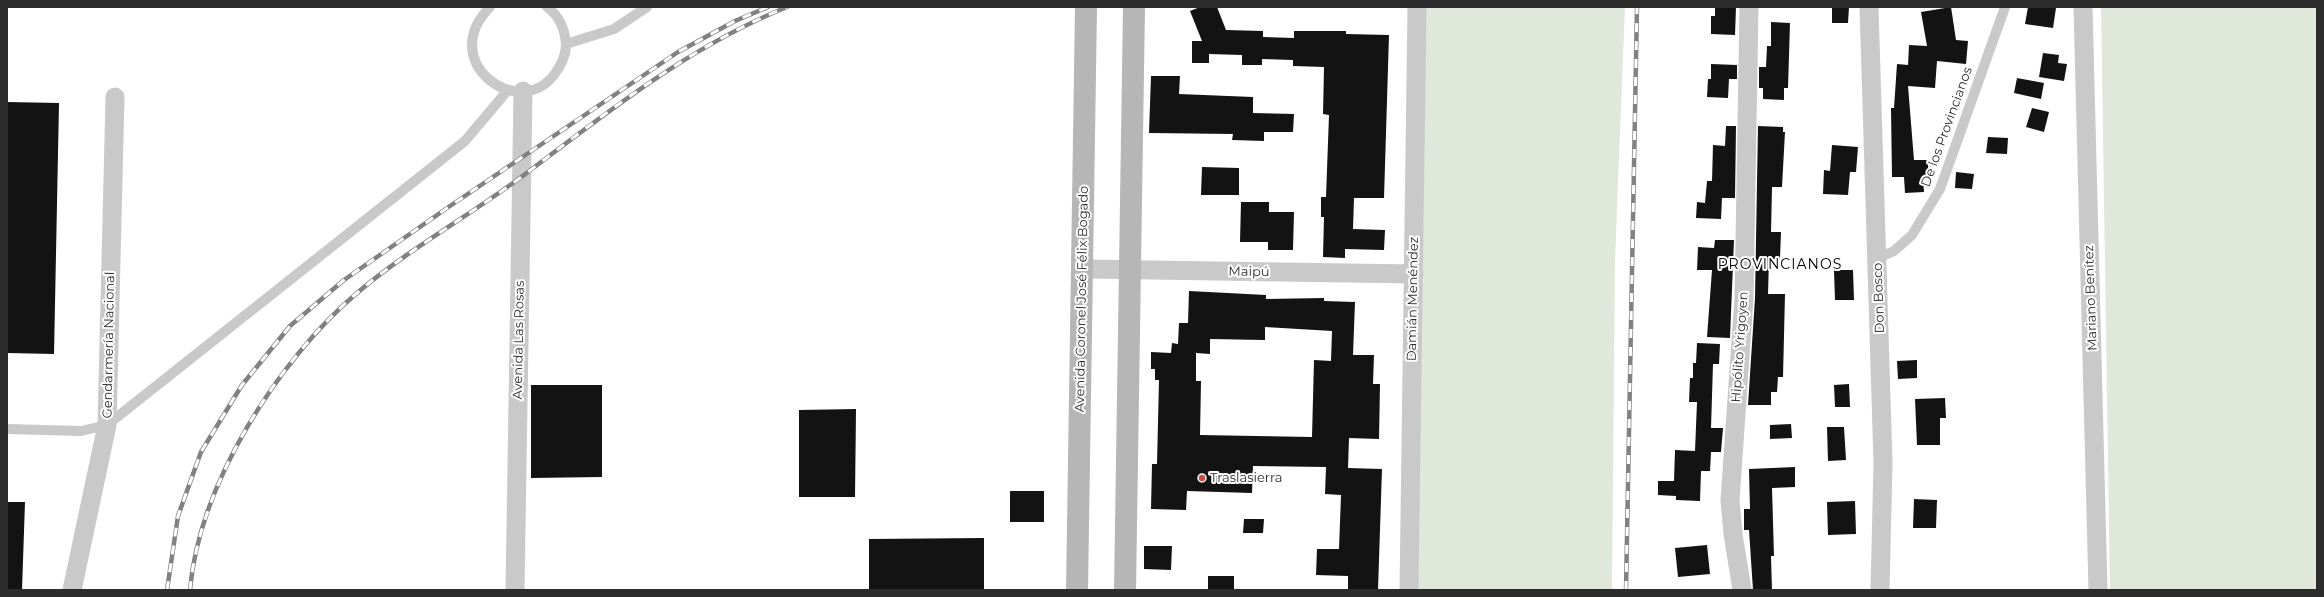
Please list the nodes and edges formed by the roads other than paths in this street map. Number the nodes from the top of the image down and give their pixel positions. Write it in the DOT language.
graph roads {
  1 [pos="490,7"];
  2 [pos="547,7"];
  3 [pos="648,7"];
  4 [pos="1086,7"];
  5 [pos="1134,7"];
  6 [pos="1417,7"];
  7 [pos="1749,7"];
  8 [pos="1869,7"];
  9 [pos="2005,7"];
  10 [pos="2083,7"];
  11 [pos="566,44"];
  12 [pos="515,90"];
  13 [pos="115,97"];
  14 [pos="1878,258"];
  15 [pos="1084,269"];
  16 [pos="1131,271"];
  17 [pos="1414,274"];
  18 [pos="107,426"];
  19 [pos="7,430"];
  20 [pos="72,590"];
  21 [pos="515,590"];
  22 [pos="1077,590"];
  23 [pos="1126,590"];
  24 [pos="1409,590"];
  25 [pos="1742,590"];
  26 [pos="1880,590"];
  27 [pos="2098,590"];
  1 -- 12 [label="lane"];
  2 -- 11 [label="lane"];
  3 -- 11 [label="lane"];
  4 -- 15 [label="main road, Avenida Coronel José Félix Bogado"];
  5 -- 16 [label="main road"];
  6 -- 17 [label="street, Damián Menéndez"];
  7 -- 25 [label="street, Hipólito Yrigoyen"];
  8 -- 14 [label="street, Don Bosco"];
  9 -- 14 [label="lane, De los Provincianos"];
  10 -- 27 [label="street, Mariano Benítez"];
  11 -- 12 [label="lane"];
  12 -- 18 [label="lane"];
  12 -- 21 [label="street, Avenida Las Rosas"];
  13 -- 18 [label="street, Gendarmería Nacional"];
  14 -- 26 [label="street, Don Bosco"];
  15 -- 16 [label="street, Maipú"];
  15 -- 22 [label="main road, Avenida Coronel José Félix Bogado"];
  16 -- 17 [label="street, Maipú"];
  16 -- 23 [label="main road"];
  17 -- 24 [label="street, Damián Menéndez"];
  18 -- 19 [label="lane"];
  18 -- 20 [label="street, Gendarmería Nacional"];
}
